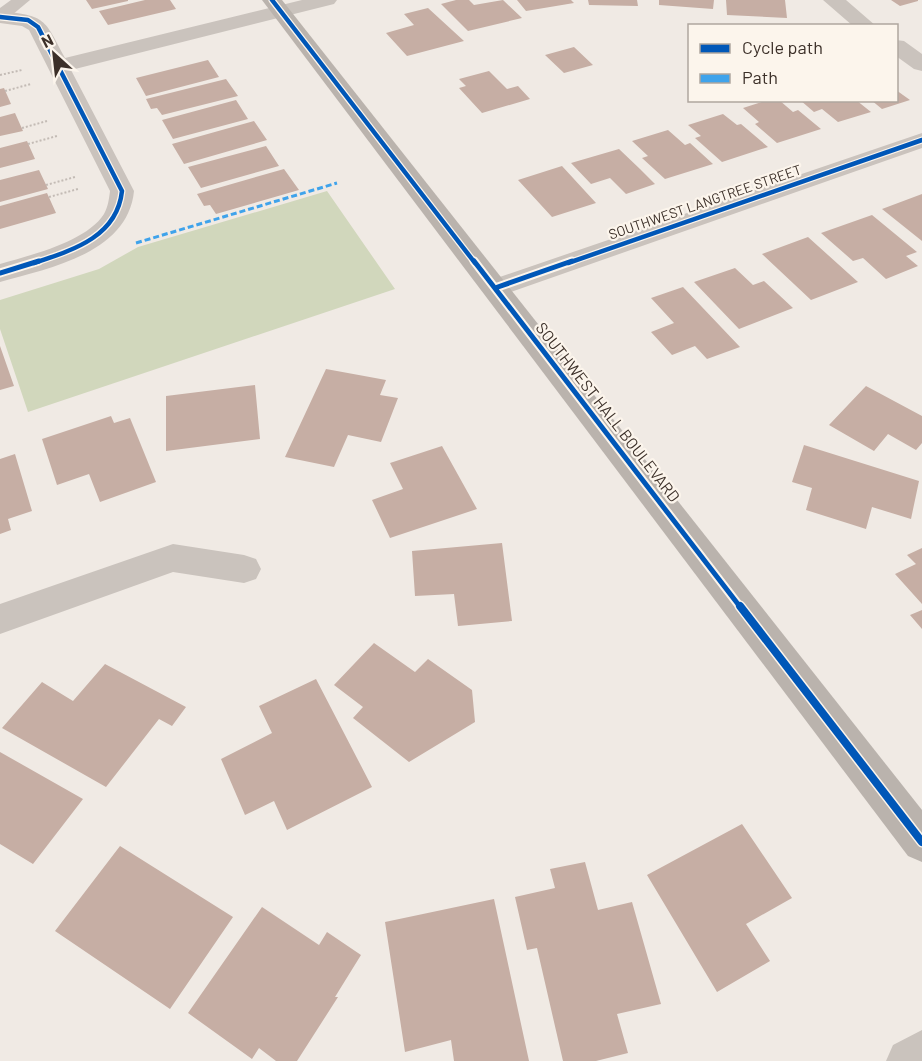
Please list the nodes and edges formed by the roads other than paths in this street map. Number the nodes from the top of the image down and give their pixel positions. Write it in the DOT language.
graph roads {
  1 [pos="22,0"];
  2 [pos="327,0"];
  3 [pos="833,0"];
  4 [pos="276,6"];
  5 [pos="0,17"];
  6 [pos="863,24"];
  7 [pos="898,47"];
  8 [pos="922,64"];
  9 [pos="59,66"];
  10 [pos="922,140"];
  11 [pos="0,273"];
  12 [pos="495,288"];
  13 [pos="244,569"];
  14 [pos="0,619"];
  15 [pos="922,842"];
  16 [pos="922,1053"];
  17 [pos="909,1061"];
  1 -- 5 [label="lane"];
  2 -- 4 [label="street"];
  3 -- 6 [label="street"];
  4 -- 9 [label="street"];
  4 -- 12 [label="main road, SOUTHWEST HALL BOULEVARD"];
  5 -- 9 [label="street"];
  7 -- 8 [label="street"];
  9 -- 11 [label="street"];
  10 -- 12 [label="street, SOUTHWEST LANGTREE STREET"];
  12 -- 15 [label="main road, SOUTHWEST HALL BOULEVARD"];
  13 -- 14 [label="street"];
  16 -- 17 [label="street"];
}
